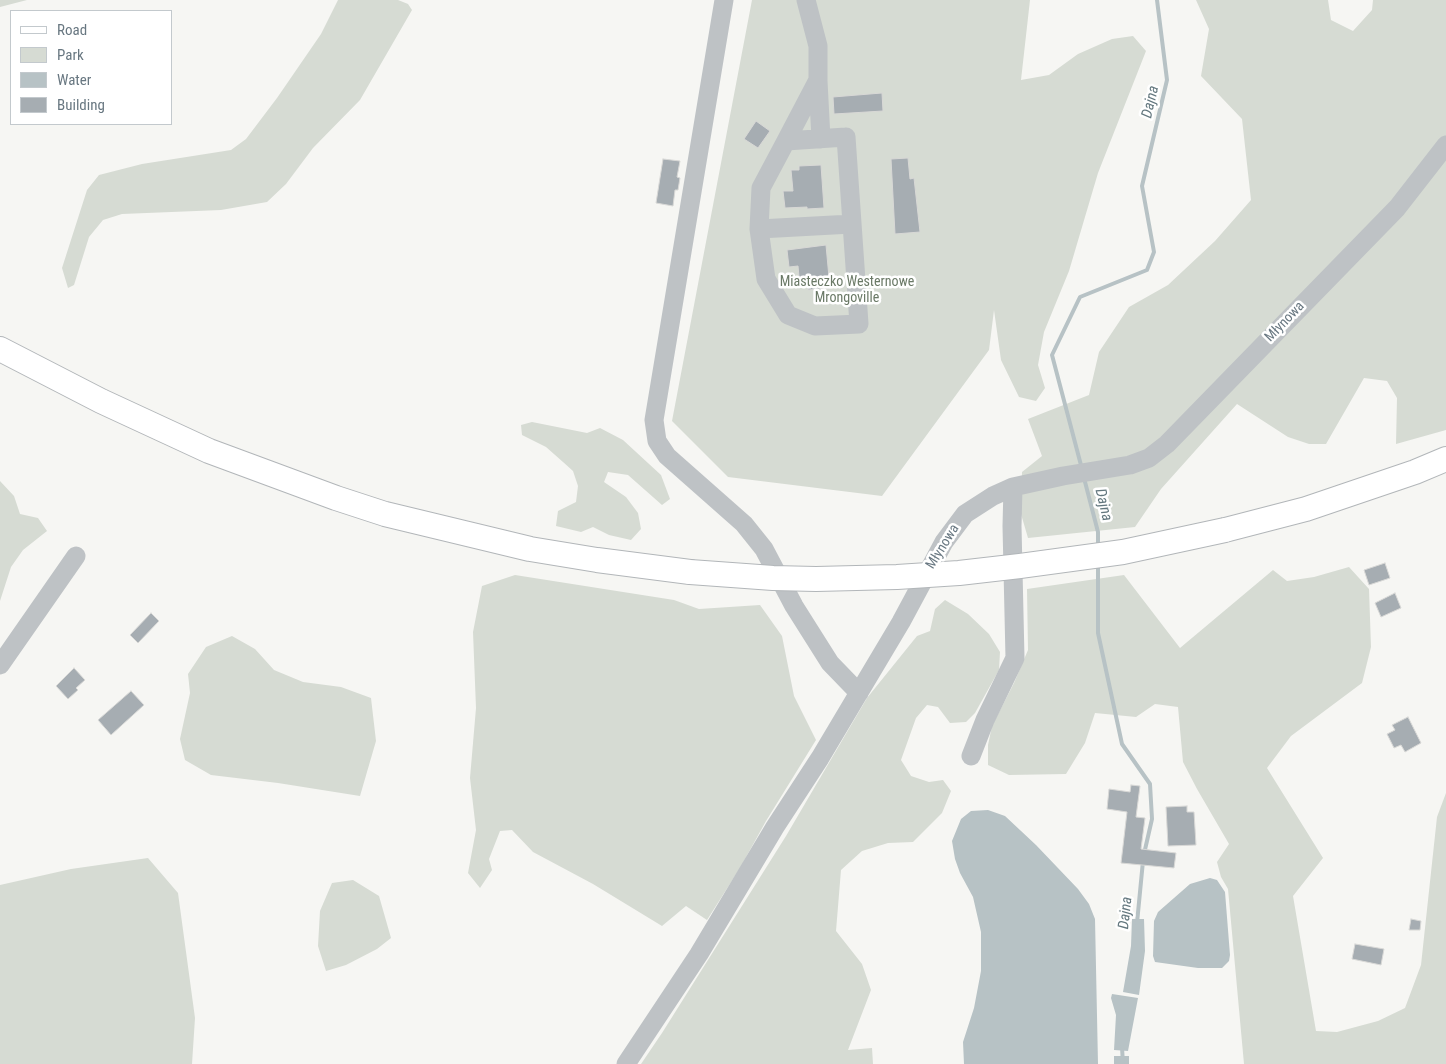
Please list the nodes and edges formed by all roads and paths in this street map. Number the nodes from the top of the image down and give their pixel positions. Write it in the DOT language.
graph roads {
  1 [pos="724,0"];
  2 [pos="806,0"];
  3 [pos="818,80"];
  4 [pos="821,139"];
  5 [pos="786,141"];
  6 [pos="1446,145"];
  7 [pos="852,224"];
  8 [pos="759,229"];
  9 [pos="0,349"];
  10 [pos="1446,459"];
  11 [pos="1013,487"];
  12 [pos="76,556"];
  13 [pos="0,665"];
  14 [pos="859,692"];
  15 [pos="971,756"];
  16 [pos="626,1064"];
  1 -- 14 [label="street"];
  2 -- 3 [label="street"];
  3 -- 4 [label="street"];
  3 -- 5 [label="street"];
  4 -- 5 [label="street"];
  4 -- 7 [label="street"];
  5 -- 8 [label="street"];
  6 -- 11 [label="street, Młynowa"];
  7 -- 8 [label="street"];
  7 -- 8 [label="street"];
  9 -- 10 [label="main road, bridge"];
  11 -- 14 [label="street, Młynowa"];
  11 -- 15 [label="street"];
  12 -- 13 [label="street"];
  14 -- 16 [label="street, Młynowa"];
}
